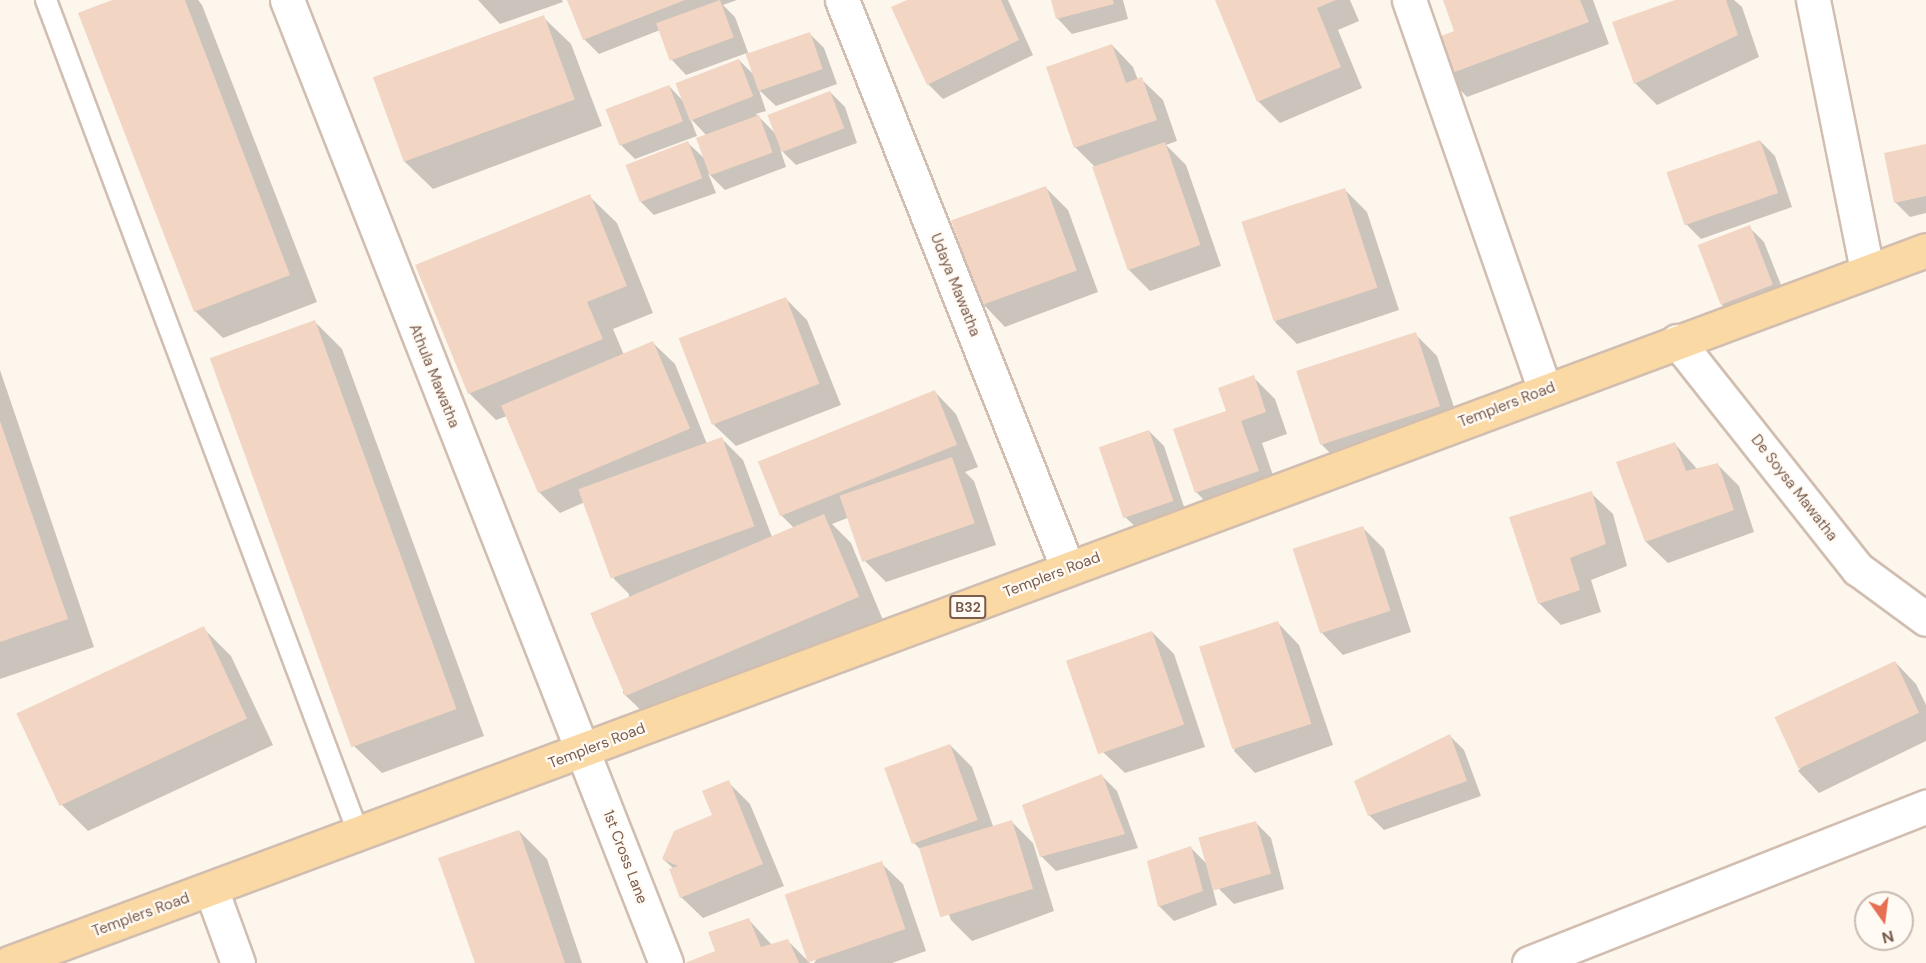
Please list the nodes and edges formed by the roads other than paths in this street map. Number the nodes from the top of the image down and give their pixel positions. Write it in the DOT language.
graph roads {
  1 [pos="46,0"];
  2 [pos="287,0"];
  3 [pos="842,0"];
  4 [pos="1409,0"];
  5 [pos="1813,0"];
  6 [pos="1926,250"];
  7 [pos="1867,270"];
  8 [pos="1677,341"];
  9 [pos="1545,391"];
  10 [pos="1068,569"];
  11 [pos="1926,619"];
  12 [pos="584,750"];
  13 [pos="1926,807"];
  14 [pos="359,835"];
  15 [pos="211,889"];
  16 [pos="9,963"];
  17 [pos="238,963"];
  18 [pos="666,963"];
  19 [pos="1529,963"];
  1 -- 14 [label="lane"];
  2 -- 12 [label="street, Athula Mawatha"];
  3 -- 10 [label="street, Udaya Mawatha"];
  4 -- 9 [label="street"];
  5 -- 7 [label="street"];
  6 -- 7 [label="main road, Templers Road / B32"];
  7 -- 8 [label="main road, Templers Road / B32"];
  8 -- 9 [label="main road, Templers Road / B32"];
  8 -- 11 [label="street, De Soysa Mawatha"];
  9 -- 10 [label="main road, Templers Road / B32"];
  10 -- 12 [label="main road, Templers Road / B32"];
  12 -- 14 [label="main road, Templers Road / B32"];
  12 -- 18 [label="street, 1st Cross Lane"];
  13 -- 19 [label="street"];
  14 -- 15 [label="main road, Templers Road / B32"];
  15 -- 16 [label="main road, Templers Road / B32"];
  15 -- 17 [label="street"];
}
